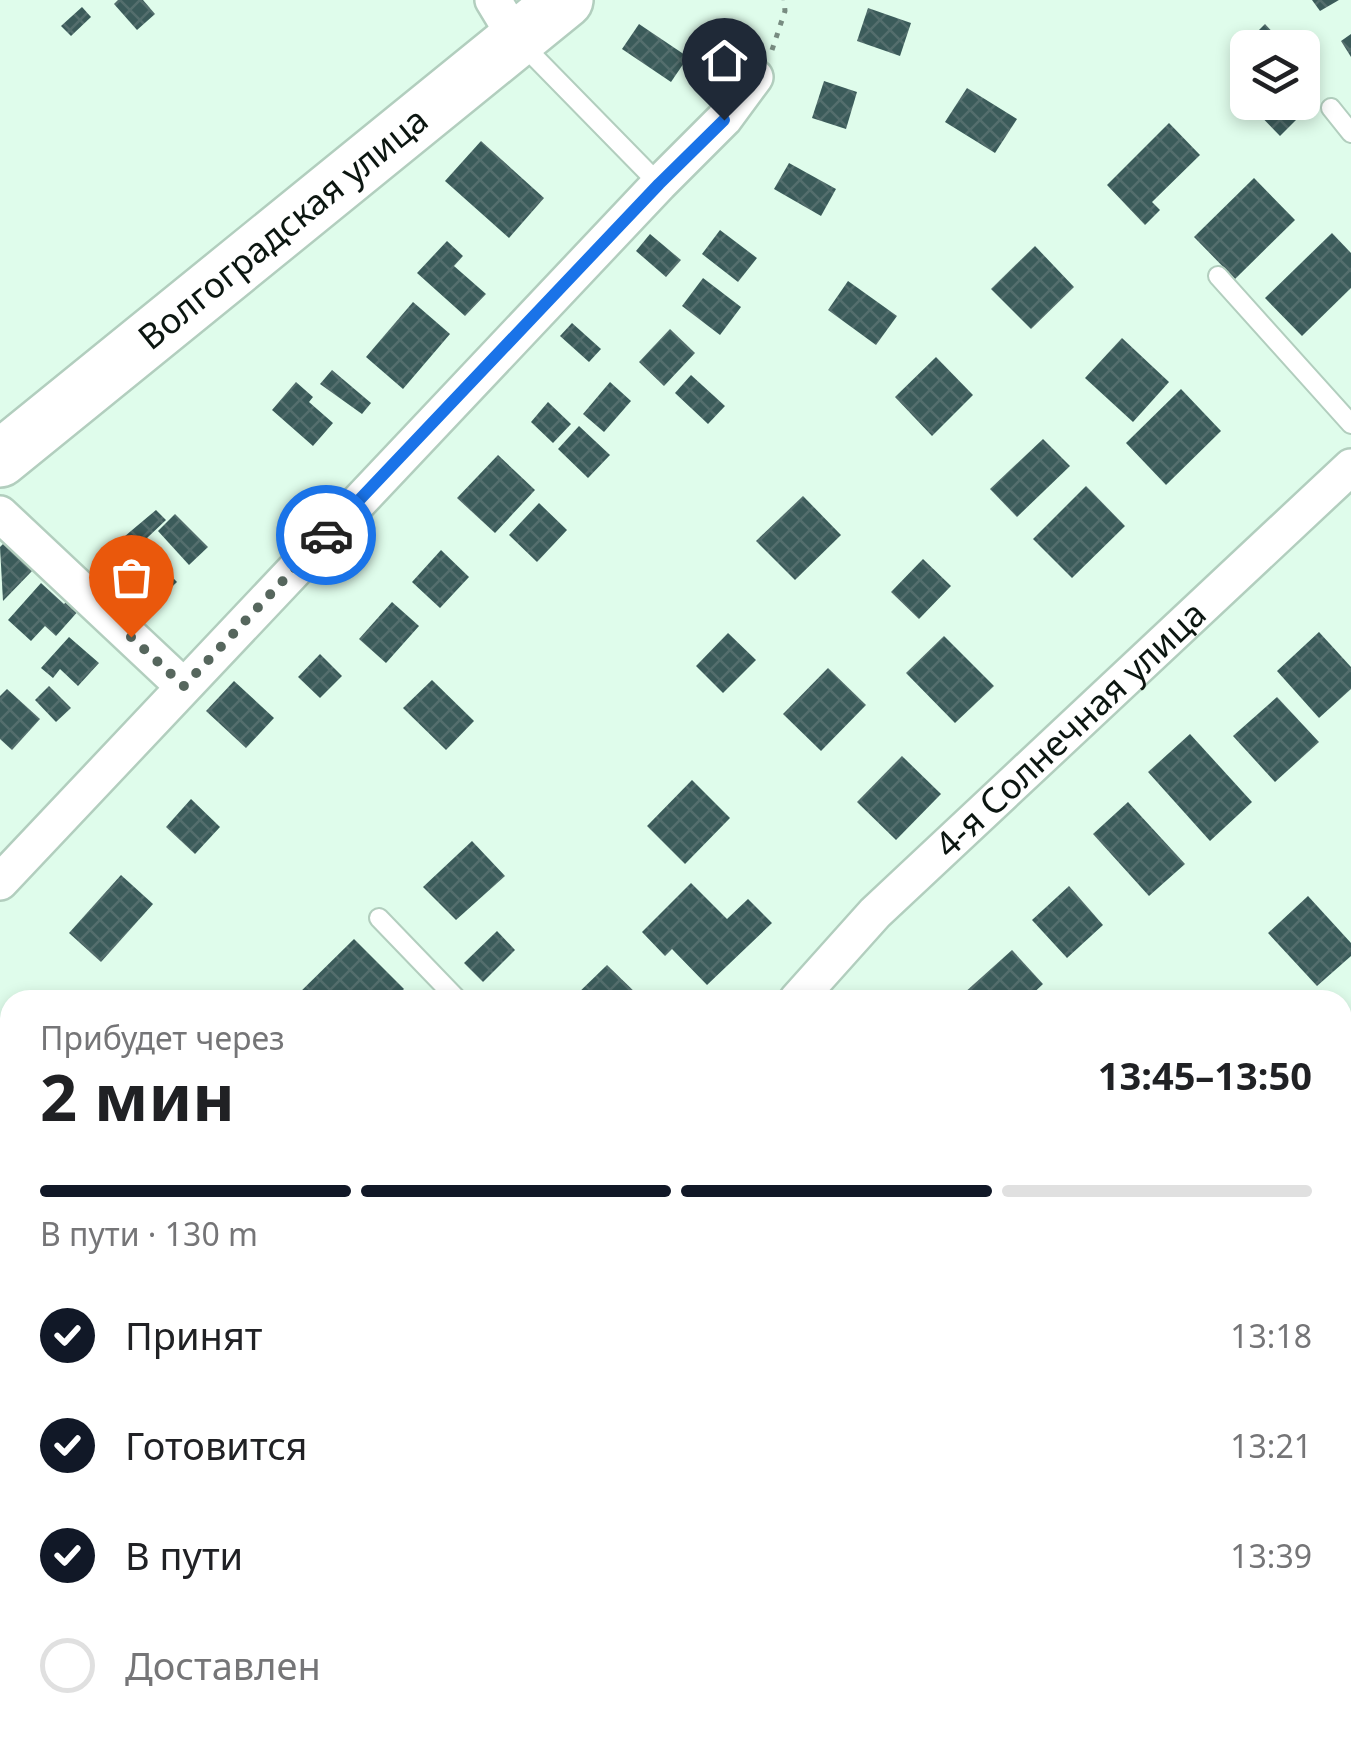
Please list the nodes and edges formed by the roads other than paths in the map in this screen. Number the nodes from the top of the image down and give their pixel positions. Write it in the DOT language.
graph roads {
  1 [pos="565,0"];
  2 [pos="504,19"];
  3 [pos="755,78"];
  4 [pos="1331,108"];
  5 [pos="1351,133"];
  6 [pos="659,184"];
  7 [pos="1218,276"];
  8 [pos="1351,424"];
  9 [pos="0,459"];
  10 [pos="1351,467"];
  11 [pos="0,514"];
  12 [pos="184,686"];
  13 [pos="0,882"];
  14 [pos="378,918"];
  15 [pos="448,990"];
  16 [pos="806,990"];
  1 -- 2 [label="main road, Волгоградская улица"];
  2 -- 6 [label="lane"];
  2 -- 9 [label="main road, Волгоградская улица"];
  3 -- 6 [label="street"];
  4 -- 5 [label="lane"];
  6 -- 12 [label="street"];
  7 -- 8 [label="lane"];
  10 -- 16 [label="street, 4-я Солнечная улица"];
  11 -- 12 [label="street"];
  12 -- 13 [label="street"];
  14 -- 15 [label="lane"];
}
